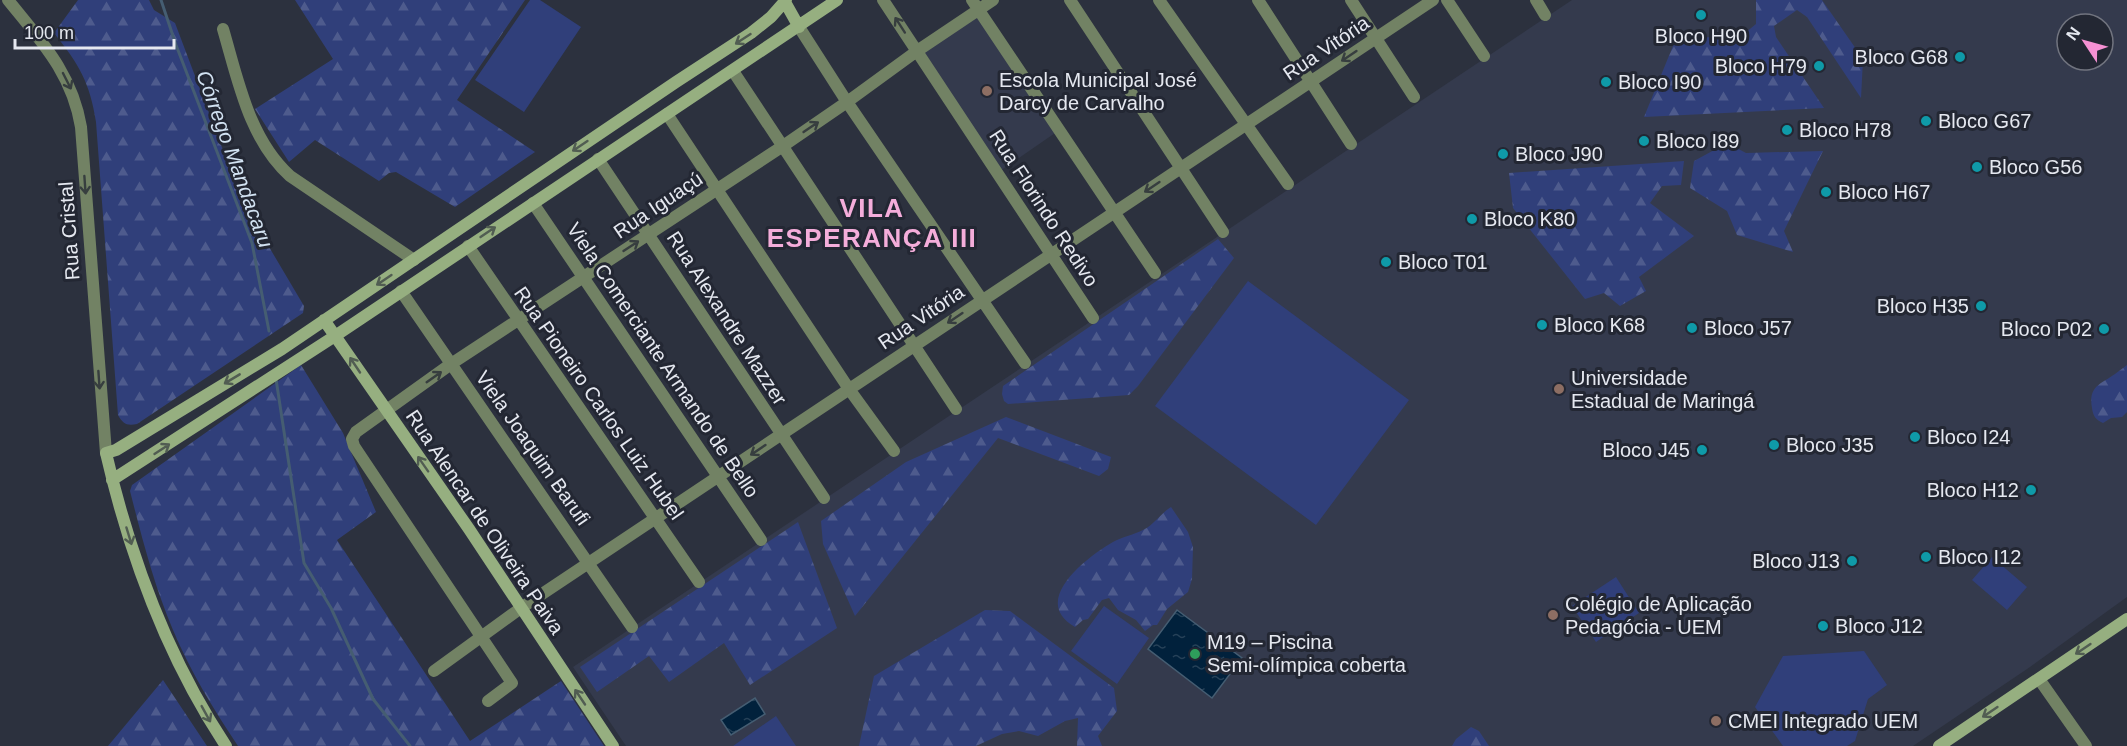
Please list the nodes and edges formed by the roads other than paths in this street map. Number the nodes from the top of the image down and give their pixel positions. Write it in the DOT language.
graph roads {
  1 [pos="6,0"];
  2 [pos="837,0"];
  3 [pos="883,0"];
  4 [pos="993,0"];
  5 [pos="1070,0"];
  6 [pos="1159,0"];
  7 [pos="1258,0"];
  8 [pos="1351,0"];
  9 [pos="1433,0"];
  10 [pos="1447,0"];
  11 [pos="1536,0"];
  12 [pos="786,1"];
  13 [pos="0,5"];
  14 [pos="975,5"];
  15 [pos="1545,15"];
  16 [pos="799,27"];
  17 [pos="223,29"];
  18 [pos="1376,38"];
  19 [pos="917,51"];
  20 [pos="1484,56"];
  21 [pos="733,71"];
  22 [pos="1311,81"];
  23 [pos="1414,97"];
  24 [pos="847,102"];
  25 [pos="667,114"];
  26 [pos="1246,125"];
  27 [pos="1351,144"];
  28 [pos="783,146"];
  29 [pos="598,159"];
  30 [pos="1180,168"];
  31 [pos="1288,184"];
  32 [pos="716,189"];
  33 [pos="533,203"];
  34 [pos="1113,213"];
  35 [pos="1223,231"];
  36 [pos="650,234"];
  37 [pos="468,246"];
  38 [pos="1050,255"];
  39 [pos="414,260"];
  40 [pos="1155,273"];
  41 [pos="583,277"];
  42 [pos="401,291"];
  43 [pos="983,300"];
  44 [pos="1092,318"];
  45 [pos="324,320"];
  46 [pos="518,320"];
  47 [pos="335,336"];
  48 [pos="915,345"];
  49 [pos="1025,363"];
  50 [pos="451,364"];
  51 [pos="849,389"];
  52 [pos="956,409"];
  53 [pos="386,410"];
  54 [pos="780,434"];
  55 [pos="894,451"];
  56 [pos="106,453"];
  57 [pos="717,476"];
  58 [pos="112,480"];
  59 [pos="824,498"];
  60 [pos="656,517"];
  61 [pos="761,540"];
  62 [pos="588,562"];
  63 [pos="699,582"];
  64 [pos="521,608"];
  65 [pos="2127,619"];
  66 [pos="632,627"];
  67 [pos="482,636"];
  68 [pos="434,671"];
  69 [pos="2039,679"];
  70 [pos="488,701"];
  71 [pos="226,746"];
  72 [pos="613,746"];
  73 [pos="1939,746"];
  74 [pos="2086,746"];
  1 -- 13 [label="street"];
  1 -- 56 [label="street, Rua Cristal, one-way"];
  2 -- 16 [label="main road"];
  19 -- 3 [label="street, Rua Florindo Redivo, one-way"];
  4 -- 14 [label="street, Rua Iguaçú"];
  5 -- 30 [label="street"];
  6 -- 26 [label="street"];
  7 -- 22 [label="street"];
  8 -- 18 [label="street"];
  9 -- 18 [label="street, Rua Vitória"];
  10 -- 20 [label="street"];
  11 -- 15 [label="street"];
  12 -- 16 [label="main road"];
  12 -- 39 [label="main road, one-way"];
  14 -- 19 [label="street, Rua Iguaçú"];
  14 -- 34 [label="street"];
  16 -- 21 [label="main road"];
  16 -- 24 [label="street"];
  17 -- 39 [label="street"];
  18 -- 22 [label="street, Rua Vitória, one-way"];
  18 -- 23 [label="street"];
  19 -- 24 [label="street, Rua Iguaçú"];
  19 -- 38 [label="street, Rua Florindo Redivo"];
  21 -- 25 [label="main road"];
  21 -- 28 [label="street"];
  22 -- 26 [label="street, Rua Vitória"];
  22 -- 27 [label="street"];
  28 -- 24 [label="street, Rua Iguaçú, one-way"];
  24 -- 43 [label="street"];
  25 -- 29 [label="main road"];
  25 -- 32 [label="street"];
  26 -- 30 [label="street, Rua Vitória"];
  26 -- 31 [label="street"];
  28 -- 32 [label="street, Rua Iguaçú"];
  28 -- 48 [label="street"];
  29 -- 33 [label="main road"];
  29 -- 36 [label="street, Rua Alexandre Mazzer"];
  30 -- 34 [label="street, Rua Vitória, one-way"];
  30 -- 35 [label="street"];
  32 -- 36 [label="street, Rua Iguaçú"];
  32 -- 51 [label="street"];
  37 -- 33 [label="main road, one-way"];
  33 -- 41 [label="street, Viela Comerciante Armando de Bello"];
  34 -- 38 [label="street, Rua Vitória"];
  34 -- 40 [label="street"];
  41 -- 36 [label="street, Rua Iguaçú, one-way"];
  36 -- 54 [label="street, Rua Alexandre Mazzer"];
  37 -- 42 [label="main road"];
  37 -- 46 [label="street, Rua Pioneiro Carlos Luiz Hubel"];
  38 -- 43 [label="street, Rua Vitória"];
  38 -- 44 [label="street, Rua Florindo Redivo"];
  39 -- 45 [label="main road, one-way"];
  41 -- 46 [label="street, Rua Iguaçú"];
  41 -- 57 [label="street, Viela Comerciante Armando de Bello"];
  42 -- 47 [label="main road"];
  42 -- 50 [label="street, Viela Joaquim Barufi"];
  43 -- 48 [label="street, Rua Vitória, one-way"];
  43 -- 49 [label="street"];
  45 -- 47 [label="main road, Rua Alencar de Oliveira Paiva"];
  45 -- 56 [label="main road, one-way"];
  46 -- 50 [label="street, Rua Iguaçú"];
  46 -- 60 [label="street, Rua Pioneiro Carlos Luiz Hubel"];
  53 -- 47 [label="main road, Rua Alencar de Oliveira Paiva, one-way"];
  58 -- 47 [label="main road, one-way"];
  48 -- 51 [label="street, Rua Vitória"];
  48 -- 52 [label="street"];
  53 -- 50 [label="street, Rua Iguaçú, one-way"];
  50 -- 62 [label="street, Viela Joaquim Barufi"];
  51 -- 54 [label="street, Rua Vitória"];
  51 -- 55 [label="street"];
  64 -- 53 [label="main road, Rua Alencar de Oliveira Paiva, one-way"];
  53 -- 67 [label="street, Rua Iguaçú"];
  54 -- 57 [label="street, Rua Vitória, one-way"];
  54 -- 59 [label="street, Rua Alexandre Mazzer"];
  56 -- 58 [label="main road, Rua Cristal"];
  57 -- 60 [label="street, Rua Vitória"];
  57 -- 61 [label="street, Viela Comerciante Armando de Bello"];
  58 -- 71 [label="main road, Rua Cristal, one-way"];
  60 -- 62 [label="street, Rua Vitória"];
  60 -- 63 [label="street, Rua Pioneiro Carlos Luiz Hubel"];
  62 -- 64 [label="street, Rua Vitória"];
  62 -- 66 [label="street, Viela Joaquim Barufi"];
  64 -- 67 [label="street, Rua Vitória"];
  72 -- 64 [label="main road, Rua Alencar de Oliveira Paiva, one-way"];
  65 -- 69 [label="main road, one-way"];
  67 -- 68 [label="street, Rua Vitória"];
  67 -- 70 [label="street"];
  69 -- 73 [label="main road, one-way"];
  69 -- 74 [label="street"];
}
